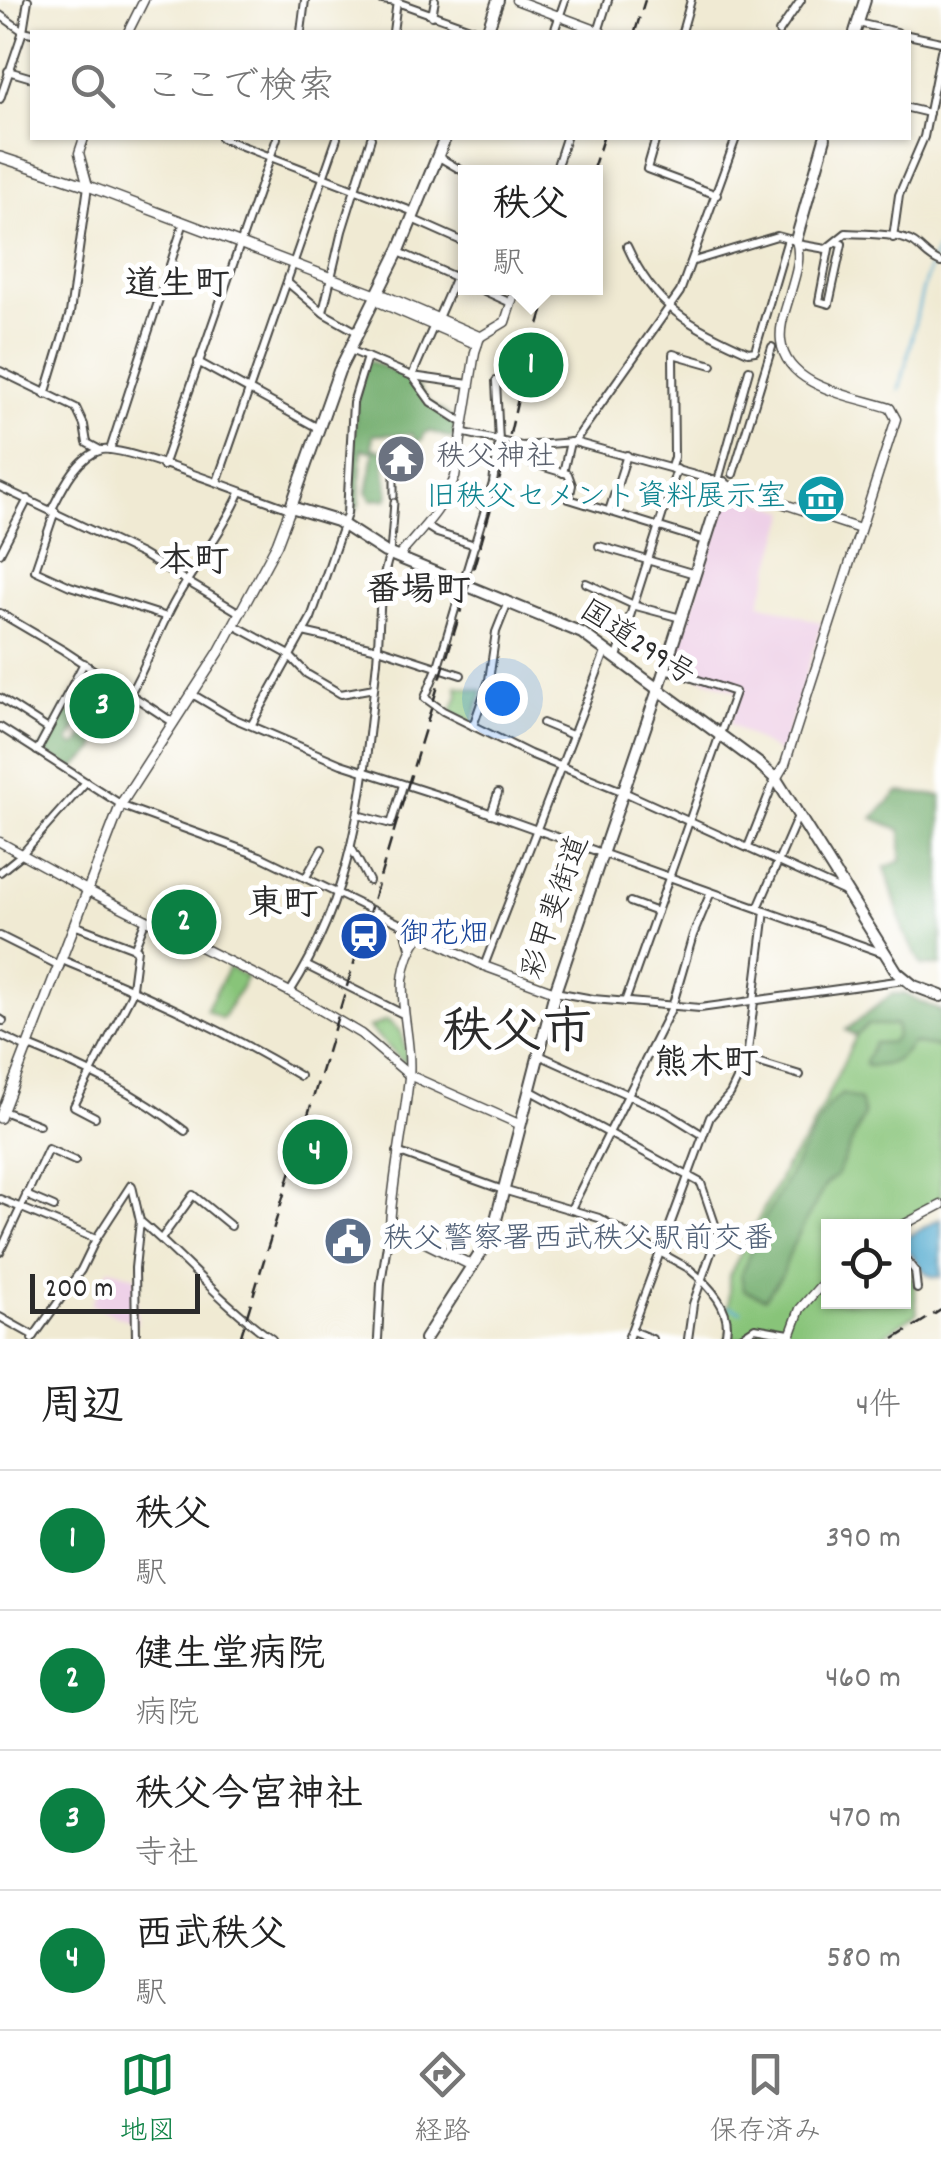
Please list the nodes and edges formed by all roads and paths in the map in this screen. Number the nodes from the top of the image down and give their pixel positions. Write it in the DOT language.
graph roads {
  1 [pos="28,0"];
  2 [pos="144,0"];
  3 [pos="305,0"];
  4 [pos="382,0"];
  5 [pos="435,0"];
  6 [pos="498,0"];
  7 [pos="516,0"];
  8 [pos="565,0"];
  9 [pos="608,0"];
  10 [pos="691,0"];
  11 [pos="801,0"];
  12 [pos="865,0"];
  13 [pos="397,1"];
  14 [pos="0,15"];
  15 [pos="432,16"];
  16 [pos="559,18"];
  17 [pos="857,28"];
  18 [pos="129,30"];
  19 [pos="301,30"];
  20 [pos="393,30"];
  21 [pos="478,30"];
  22 [pos="485,30"];
  23 [pos="555,30"];
  24 [pos="593,30"];
  25 [pos="600,30"];
  26 [pos="683,30"];
  27 [pos="780,30"];
  28 [pos="23,31"];
  29 [pos="30,33"];
  30 [pos="911,36"];
  31 [pos="941,42"];
  32 [pos="941,51"];
  33 [pos="8,71"];
  34 [pos="30,77"];
  35 [pos="2,80"];
  36 [pos="0,99"];
  37 [pos="937,104"];
  38 [pos="911,109"];
  39 [pos="929,113"];
  40 [pos="83,140"];
  41 [pos="227,140"];
  42 [pos="276,140"];
  43 [pos="337,140"];
  44 [pos="370,140"];
  45 [pos="443,140"];
  46 [pos="565,140"];
  47 [pos="655,140"];
  48 [pos="735,140"];
  49 [pos="823,140"];
  50 [pos="437,156"];
  51 [pos="0,157"];
  52 [pos="270,158"];
  53 [pos="558,165"];
  54 [pos="458,168"];
  55 [pos="324,178"];
  56 [pos="88,186"];
  57 [pos="355,190"];
  58 [pos="717,195"];
  59 [pos="412,215"];
  60 [pos="184,222"];
  61 [pos="893,238"];
  62 [pos="458,239"];
  63 [pos="794,241"];
  64 [pos="837,242"];
  65 [pos="240,244"];
  66 [pos="627,246"];
  67 [pos="828,249"];
  68 [pos="398,252"];
  69 [pos="692,261"];
  70 [pos="293,262"];
  71 [pos="941,263"];
  72 [pos="458,272"];
  73 [pos="456,277"];
  74 [pos="331,278"];
  75 [pos="288,283"];
  76 [pos="493,295"];
  77 [pos="514,295"];
  78 [pos="376,296"];
  79 [pos="511,303"];
  80 [pos="668,309"];
  81 [pos="323,312"];
  82 [pos="436,322"];
  83 [pos="357,332"];
  84 [pos="479,341"];
  85 [pos="772,347"];
  86 [pos="349,349"];
  87 [pos="367,357"];
  88 [pos="198,362"];
  89 [pos="712,364"];
  90 [pos="750,370"];
  91 [pos="0,371"];
  92 [pos="412,376"];
  93 [pos="496,382"];
  94 [pos="469,384"];
  95 [pos="248,388"];
  96 [pos="45,395"];
  97 [pos="462,422"];
  98 [pos="319,428"];
  99 [pos="461,432"];
  100 [pos="499,442"];
  101 [pos="572,442"];
  102 [pos="522,446"];
  103 [pos="106,450"];
  104 [pos="627,456"];
  105 [pos="163,466"];
  106 [pos="674,468"];
  107 [pos="394,470"];
  108 [pos="563,473"];
  109 [pos="725,481"];
  110 [pos="217,482"];
  111 [pos="0,487"];
  112 [pos="240,493"];
  113 [pos="449,494"];
  114 [pos="28,499"];
  115 [pos="486,506"];
  116 [pos="291,508"];
  117 [pos="54,510"];
  118 [pos="609,511"];
  119 [pos="342,524"];
  120 [pos="426,526"];
  121 [pos="660,526"];
  122 [pos="860,528"];
  123 [pos="705,542"];
  124 [pos="475,545"];
  125 [pos="599,546"];
  126 [pos="0,553"];
  127 [pos="394,556"];
  128 [pos="649,560"];
  129 [pos="695,574"];
  130 [pos="188,580"];
  131 [pos="586,583"];
  132 [pos="463,584"];
  133 [pos="508,602"];
  134 [pos="636,606"];
  135 [pos="0,613"];
  136 [pos="240,614"];
  137 [pos="167,617"];
  138 [pos="681,618"];
  139 [pos="234,625"];
  140 [pos="302,632"];
  141 [pos="378,648"];
  142 [pos="606,648"];
  143 [pos="288,654"];
  144 [pos="618,657"];
  145 [pos="84,663"];
  146 [pos="438,666"];
  147 [pos="665,669"];
  148 [pos="461,675"];
  149 [pos="659,687"];
  150 [pos="374,688"];
  151 [pos="131,694"];
  152 [pos="192,694"];
  153 [pos="0,698"];
  154 [pos="122,706"];
  155 [pos="174,723"];
  156 [pos="543,723"];
  157 [pos="252,724"];
  158 [pos="473,726"];
  159 [pos="0,727"];
  160 [pos="48,729"];
  161 [pos="572,734"];
  162 [pos="721,735"];
  163 [pos="37,751"];
  164 [pos="560,766"];
  165 [pos="364,772"];
  166 [pos="776,779"];
  167 [pos="86,782"];
  168 [pos="403,785"];
  169 [pos="624,792"];
  170 [pos="498,793"];
  171 [pos="121,804"];
  172 [pos="491,814"];
  173 [pos="798,814"];
  174 [pos="358,815"];
  175 [pos="689,822"];
  176 [pos="536,830"];
  177 [pos="0,842"];
  178 [pos="352,848"];
  179 [pos="748,848"];
  180 [pos="322,849"];
  181 [pos="603,854"];
  182 [pos="21,855"];
  183 [pos="777,860"];
  184 [pos="0,872"];
  185 [pos="669,877"];
  186 [pos="306,878"];
  187 [pos="369,881"];
  188 [pos="87,890"];
  189 [pos="337,892"];
  190 [pos="711,892"];
  191 [pos="848,894"];
  192 [pos="630,902"];
  193 [pos="761,910"];
  194 [pos="657,912"];
  195 [pos="146,919"];
  196 [pos="74,925"];
  197 [pos="404,925"];
  198 [pos="421,934"];
  199 [pos="0,936"];
  200 [pos="410,948"];
  201 [pos="134,949"];
  202 [pos="884,953"];
  203 [pos="61,963"];
  204 [pos="307,966"];
  205 [pos="484,966"];
  206 [pos="905,980"];
  207 [pos="133,988"];
  208 [pos="290,992"];
  209 [pos="555,992"];
  210 [pos="941,996"];
  211 [pos="625,1002"];
  212 [pos="754,1002"];
  213 [pos="672,1007"];
  214 [pos="402,1012"];
  215 [pos="0,1035"];
  216 [pos="29,1047"];
  217 [pos="539,1055"];
  218 [pos="747,1060"];
  219 [pos="90,1070"];
  220 [pos="800,1075"];
  221 [pos="300,1076"];
  222 [pos="409,1076"];
  223 [pos="531,1090"];
  224 [pos="629,1095"];
  225 [pos="2,1114"];
  226 [pos="95,1117"];
  227 [pos="39,1125"];
  228 [pos="521,1125"];
  229 [pos="184,1131"];
  230 [pos="611,1133"];
  231 [pos="703,1135"];
  232 [pos="396,1152"];
  233 [pos="74,1161"];
  234 [pos="689,1174"];
  235 [pos="503,1190"];
  236 [pos="26,1195"];
  237 [pos="0,1199"];
  238 [pos="941,1204"];
  239 [pos="54,1207"];
  240 [pos="20,1208"];
  241 [pos="571,1209"];
  242 [pos="140,1221"];
  243 [pos="911,1221"];
  244 [pos="390,1225"];
  245 [pos="231,1226"];
  246 [pos="96,1238"];
  247 [pos="162,1239"];
  248 [pos="0,1252"];
  249 [pos="659,1253"];
  250 [pos="473,1266"];
  251 [pos="911,1267"];
  252 [pos="701,1279"];
  253 [pos="821,1285"];
  254 [pos="917,1289"];
  255 [pos="0,1317"];
  256 [pos="630,1335"];
  257 [pos="33,1337"];
  258 [pos="789,1337"];
  259 [pos="136,1339"];
  260 [pos="272,1339"];
  261 [pos="378,1339"];
  262 [pos="425,1339"];
  263 [pos="652,1339"];
  264 [pos="688,1339"];
  265 [pos="724,1339"];
  266 [pos="738,1339"];
  1 -- 28 [label="street"];
  2 -- 18 [label="street"];
  3 -- 19 [label="street"];
  4 -- 13 [label="street"];
  5 -- 15 [label="street"];
  6 -- 22 [label="highway"];
  7 -- 16 [label="street"];
  8 -- 16 [label="street"];
  9 -- 25 [label="street"];
  10 -- 26 [label="street"];
  11 -- 27 [label="street"];
  12 -- 17 [label="highway"];
  13 -- 15 [label="street"];
  13 -- 20 [label="street"];
  14 -- 28 [label="street"];
  15 -- 21 [label="street"];
  16 -- 23 [label="street"];
  16 -- 24 [label="street"];
  28 -- 29 [label="street"];
  28 -- 33 [label="street"];
  30 -- 31 [label="street"];
  32 -- 37 [label="street"];
  33 -- 34 [label="street"];
  33 -- 35 [label="street"];
  35 -- 36 [label="street"];
  37 -- 39 [label="street"];
  38 -- 39 [label="street"];
  39 -- 61 [label="street"];
  40 -- 56 [label="street"];
  41 -- 52 [label="street"];
  42 -- 52 [label="street"];
  43 -- 55 [label="street"];
  44 -- 57 [label="street"];
  45 -- 50 [label="highway"];
  46 -- 53 [label="street"];
  47 -- 58 [label="street"];
  48 -- 58 [label="street"];
  49 -- 63 [label="highway"];
  50 -- 54 [label="street"];
  50 -- 59 [label="highway"];
  51 -- 56 [label="main road"];
  52 -- 55 [label="street"];
  52 -- 65 [label="street"];
  55 -- 57 [label="street"];
  55 -- 70 [label="street"];
  56 -- 60 [label="main road"];
  56 -- 96 [label="street"];
  57 -- 59 [label="street"];
  57 -- 74 [label="street"];
  58 -- 69 [label="street"];
  59 -- 62 [label="street"];
  59 -- 68 [label="highway"];
  60 -- 65 [label="main road"];
  60 -- 103 [label="street"];
  61 -- 64 [label="street"];
  61 -- 71 [label="street"];
  63 -- 67 [label="street"];
  63 -- 69 [label="street"];
  63 -- 80 [label="street"];
  63 -- 122 [label="street"];
  64 -- 67 [label="street"];
  64 -- 67 [label="street"];
  65 -- 70 [label="main road"];
  65 -- 88 [label="street"];
  66 -- 80 [label="street"];
  68 -- 73 [label="street"];
  68 -- 78 [label="highway"];
  69 -- 80 [label="street"];
  70 -- 74 [label="main road"];
  70 -- 75 [label="street"];
  72 -- 73 [label="street"];
  73 -- 82 [label="street"];
  74 -- 78 [label="main road"];
  74 -- 81 [label="street"];
  75 -- 81 [label="street"];
  75 -- 95 [label="street"];
  76 -- 79 [label="street"];
  77 -- 79 [label="street"];
  78 -- 82 [label="main road"];
  78 -- 83 [label="highway"];
  79 -- 84 [label="street"];
  80 -- 101 [label="street"];
  81 -- 83 [label="street"];
  82 -- 84 [label="main road"];
  82 -- 92 [label="street"];
  83 -- 86 [label="highway"];
  84 -- 94 [label="street"];
  85 -- 109 [label="street"];
  86 -- 87 [label="street"];
  86 -- 98 [label="highway"];
  87 -- 92 [label="street"];
  87 -- 119 [label="street"];
  88 -- 95 [label="street"];
  88 -- 105 [label="street"];
  89 -- 106 [label="street"];
  90 -- 109 [label="street"];
  91 -- 96 [label="street"];
  92 -- 94 [label="street"];
  92 -- 97 [label="street"];
  93 -- 100 [label="street"];
  94 -- 97 [label="street"];
  95 -- 98 [label="street"];
  95 -- 110 [label="street"];
  96 -- 103 [label="street"];
  97 -- 99 [label="street"];
  98 -- 116 [label="highway"];
  99 -- 100 [label="street"];
  99 -- 113 [label="street"];
  100 -- 102 [label="street"];
  100 -- 115 [label="street"];
  101 -- 102 [label="street"];
  101 -- 104 [label="street"];
  101 -- 108 [label="street"];
  102 -- 108 [label="street"];
  103 -- 105 [label="street"];
  103 -- 117 [label="street"];
  104 -- 106 [label="street"];
  104 -- 118 [label="street"];
  105 -- 110 [label="street"];
  106 -- 109 [label="street"];
  106 -- 121 [label="street"];
  107 -- 127 [label="street"];
  108 -- 118 [label="street"];
  109 -- 122 [label="street"];
  109 -- 123 [label="highway, 彩甲斐街道"];
  110 -- 112 [label="street"];
  111 -- 114 [label="street"];
  112 -- 116 [label="street"];
  112 -- 130 [label="street"];
  113 -- 115 [label="street"];
  113 -- 120 [label="street"];
  114 -- 117 [label="street"];
  114 -- 126 [label="street"];
  115 -- 124 [label="street"];
  116 -- 119 [label="highway, 国道299号"];
  116 -- 136 [label="main road"];
  117 -- 130 [label="street"];
  117 -- 137 [label="street"];
  118 -- 121 [label="street"];
  119 -- 127 [label="highway, 国道299号"];
  119 -- 140 [label="street"];
  120 -- 124 [label="street"];
  120 -- 127 [label="street"];
  121 -- 123 [label="street"];
  121 -- 128 [label="street"];
  122 -- 166 [label="street"];
  123 -- 129 [label="highway, 彩甲斐街道"];
  124 -- 132 [label="street"];
  125 -- 128 [label="street"];
  127 -- 132 [label="highway, 国道299号"];
  127 -- 141 [label="street"];
  128 -- 129 [label="street"];
  128 -- 134 [label="street"];
  129 -- 138 [label="highway, 彩甲斐街道"];
  130 -- 136 [label="street"];
  130 -- 137 [label="street"];
  131 -- 134 [label="street"];
  132 -- 133 [label="highway, 国道299号"];
  132 -- 146 [label="street"];
  133 -- 142 [label="highway, 国道299号"];
  133 -- 158 [label="street"];
  134 -- 138 [label="street"];
  134 -- 144 [label="street"];
  135 -- 145 [label="street"];
  136 -- 139 [label="main road"];
  137 -- 151 [label="street"];
  138 -- 147 [label="highway, 彩甲斐街道"];
  139 -- 143 [label="street"];
  139 -- 152 [label="main road"];
  140 -- 141 [label="street"];
  140 -- 143 [label="street"];
  141 -- 146 [label="street"];
  141 -- 150 [label="street"];
  142 -- 144 [label="highway, 国道299号"];
  142 -- 161 [label="street"];
  143 -- 150 [label="street"];
  143 -- 157 [label="street"];
  144 -- 149 [label="highway, 国道299号"];
  145 -- 151 [label="street"];
  145 -- 160 [label="street"];
  146 -- 148 [label="street"];
  146 -- 158 [label="street"];
  147 -- 149 [label="highway, 彩甲斐街道"];
  147 -- 162 [label="street"];
  149 -- 162 [label="highway, 国道299号"];
  149 -- 169 [label="highway, 彩甲斐街道"];
  150 -- 165 [label="street"];
  151 -- 154 [label="street"];
  151 -- 155 [label="street"];
  152 -- 155 [label="main road"];
  152 -- 157 [label="street"];
  153 -- 160 [label="street"];
  155 -- 171 [label="main road"];
  156 -- 161 [label="street"];
  157 -- 165 [label="street"];
  158 -- 164 [label="street"];
  159 -- 163 [label="street"];
  160 -- 163 [label="street"];
  161 -- 164 [label="street"];
  162 -- 166 [label="highway, 国道299号"];
  162 -- 175 [label="street"];
  163 -- 167 [label="street"];
  164 -- 169 [label="street"];
  164 -- 176 [label="street"];
  165 -- 168 [label="street"];
  165 -- 174 [label="street"];
  166 -- 173 [label="highway, 国道299号"];
  166 -- 179 [label="street"];
  167 -- 171 [label="street"];
  167 -- 182 [label="street"];
  168 -- 172 [label="street"];
  168 -- 174 [label="street"];
  169 -- 175 [label="street"];
  169 -- 181 [label="highway, 彩甲斐街道"];
  170 -- 172 [label="street"];
  171 -- 186 [label="street"];
  171 -- 188 [label="main road"];
  172 -- 176 [label="street"];
  173 -- 183 [label="street"];
  173 -- 191 [label="highway, 国道299号"];
  174 -- 178 [label="street"];
  175 -- 179 [label="street"];
  175 -- 185 [label="street"];
  176 -- 181 [label="street"];
  176 -- 205 [label="street"];
  177 -- 182 [label="street"];
  178 -- 187 [label="street"];
  178 -- 189 [label="street"];
  179 -- 183 [label="street"];
  180 -- 186 [label="street"];
  181 -- 185 [label="street"];
  181 -- 209 [label="highway, 彩甲斐街道"];
  182 -- 184 [label="street"];
  182 -- 188 [label="street"];
  183 -- 191 [label="street"];
  183 -- 193 [label="street"];
  185 -- 190 [label="street"];
  185 -- 194 [label="street"];
  186 -- 189 [label="street"];
  188 -- 195 [label="street"];
  188 -- 196 [label="main road"];
  189 -- 197 [label="street"];
  189 -- 204 [label="street"];
  190 -- 193 [label="street"];
  190 -- 213 [label="street"];
  191 -- 202 [label="highway, 国道299号"];
  192 -- 194 [label="street"];
  193 -- 202 [label="street"];
  193 -- 212 [label="street"];
  194 -- 211 [label="street"];
  195 -- 201 [label="street"];
  195 -- 208 [label="street"];
  196 -- 201 [label="street"];
  196 -- 203 [label="main road"];
  197 -- 198 [label="street"];
  197 -- 200 [label="street"];
  198 -- 200 [label="street"];
  198 -- 205 [label="street"];
  199 -- 203 [label="street"];
  200 -- 214 [label="street"];
  201 -- 207 [label="street"];
  202 -- 206 [label="highway, 国道299号"];
  203 -- 207 [label="street"];
  203 -- 216 [label="main road"];
  204 -- 208 [label="street"];
  204 -- 214 [label="street"];
  205 -- 209 [label="street"];
  206 -- 210 [label="highway, 国道299号"];
  206 -- 212 [label="street"];
  207 -- 219 [label="street"];
  207 -- 221 [label="street"];
  208 -- 222 [label="street"];
  209 -- 211 [label="street"];
  209 -- 217 [label="highway, 彩甲斐街道"];
  211 -- 213 [label="street"];
  212 -- 213 [label="street"];
  212 -- 218 [label="street"];
  213 -- 224 [label="street"];
  214 -- 222 [label="street"];
  215 -- 216 [label="street"];
  216 -- 219 [label="street"];
  216 -- 225 [label="main road"];
  217 -- 223 [label="highway, 彩甲斐街道"];
  217 -- 224 [label="street"];
  218 -- 220 [label="street"];
  218 -- 231 [label="street"];
  219 -- 226 [label="street"];
  219 -- 229 [label="street"];
  222 -- 228 [label="street"];
  222 -- 232 [label="street"];
  223 -- 228 [label="highway, 彩甲斐街道"];
  223 -- 230 [label="street"];
  224 -- 230 [label="street"];
  224 -- 231 [label="street"];
  225 -- 227 [label="street"];
  228 -- 235 [label="highway, 彩甲斐街道"];
  230 -- 234 [label="street"];
  230 -- 241 [label="street"];
  231 -- 234 [label="street"];
  232 -- 235 [label="street"];
  232 -- 244 [label="street"];
  233 -- 236 [label="street"];
  234 -- 249 [label="street"];
  234 -- 252 [label="street"];
  235 -- 241 [label="street"];
  235 -- 250 [label="highway, 彩甲斐街道"];
  236 -- 239 [label="street"];
  236 -- 240 [label="street"];
  237 -- 240 [label="street"];
  238 -- 243 [label="street"];
  240 -- 246 [label="street"];
  240 -- 248 [label="street"];
  241 -- 249 [label="street"];
  242 -- 246 [label="street"];
  242 -- 247 [label="street"];
  242 -- 259 [label="street"];
  244 -- 250 [label="main road"];
  244 -- 261 [label="street"];
  245 -- 247 [label="street"];
  246 -- 257 [label="street"];
  247 -- 260 [label="street"];
  249 -- 252 [label="street"];
  249 -- 256 [label="street"];
  250 -- 262 [label="highway, 彩甲斐街道"];
  251 -- 254 [label="street"];
  252 -- 264 [label="street"];
  252 -- 265 [label="street"];
  253 -- 258 [label="street"];
  255 -- 257 [label="street"];
  256 -- 263 [label="street"];
  258 -- 266 [label="street"];
}
